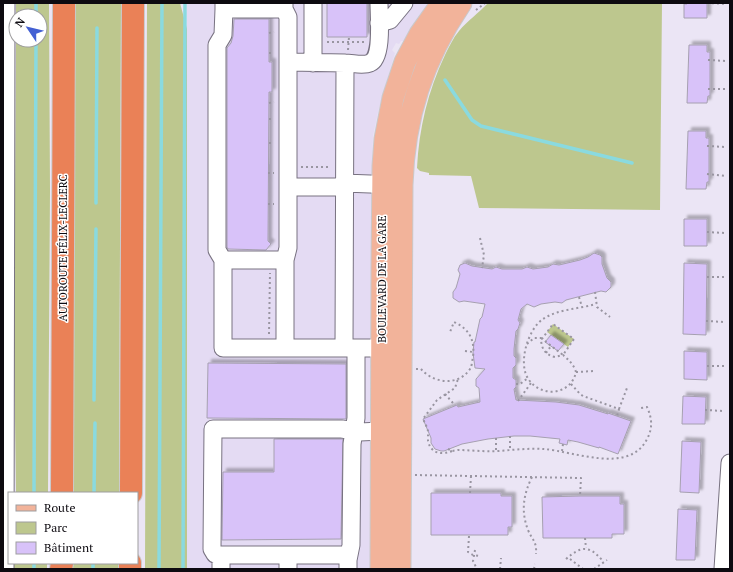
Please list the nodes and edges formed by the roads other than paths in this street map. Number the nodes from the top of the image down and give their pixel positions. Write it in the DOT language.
graph roads {
  1 [pos="6,3"];
  2 [pos="64,3"];
  3 [pos="133,3"];
  4 [pos="313,3"];
  5 [pos="379,3"];
  6 [pos="404,3"];
  7 [pos="442,3"];
  8 [pos="461,3"];
  9 [pos="224,6"];
  10 [pos="284,6"];
  11 [pos="379,23"];
  12 [pos="281,58"];
  13 [pos="313,63"];
  14 [pos="345,63"];
  15 [pos="4,151"];
  16 [pos="344,183"];
  17 [pos="393,184"];
  18 [pos="288,187"];
  19 [pos="4,241"];
  20 [pos="223,260"];
  21 [pos="285,260"];
  22 [pos="285,348"];
  23 [pos="350,348"];
  24 [pos="382,348"];
  25 [pos="4,366"];
  26 [pos="354,430"];
  27 [pos="381,432"];
  28 [pos="730,463"];
  29 [pos="62,492"];
  30 [pos="131,492"];
  31 [pos="4,515"];
  32 [pos="221,562"];
  33 [pos="288,562"];
  34 [pos="349,562"];
  35 [pos="4,569"];
  36 [pos="380,569"];
  37 [pos="400,569"];
  38 [pos="723,569"];
  1 -- 15 [label="street"];
  2 -- 29 [label="highway, AUTOROUTE FÉLIX-LECLERC"];
  3 -- 30 [label="highway"];
  4 -- 13 [label="street"];
  5 -- 11 [label="street"];
  6 -- 11 [label="street"];
  7 -- 17 [label="main road, BOULEVARD DE LA GARE"];
  8 -- 17 [label="main road, BOULEVARD DE LA GARE"];
  9 -- 10 [label="street"];
  9 -- 20 [label="street"];
  10 -- 12 [label="street"];
  11 -- 14 [label="street"];
  12 -- 13 [label="street"];
  12 -- 18 [label="street"];
  13 -- 14 [label="street"];
  14 -- 16 [label="street"];
  15 -- 19 [label="street"];
  16 -- 17 [label="street"];
  16 -- 18 [label="street"];
  16 -- 23 [label="street"];
  17 -- 24 [label="main road, BOULEVARD DE LA GARE"];
  17 -- 37 [label="main road, BOULEVARD DE LA GARE"];
  18 -- 21 [label="street"];
  19 -- 25 [label="street"];
  20 -- 21 [label="street"];
  20 -- 22 [label="street"];
  21 -- 22 [label="street"];
  22 -- 23 [label="street"];
  23 -- 24 [label="street"];
  23 -- 26 [label="street"];
  24 -- 27 [label="main road, BOULEVARD DE LA GARE"];
  25 -- 31 [label="street"];
  26 -- 27 [label="street"];
  26 -- 32 [label="street"];
  26 -- 34 [label="street"];
  27 -- 36 [label="main road, BOULEVARD DE LA GARE"];
  28 -- 38 [label="street"];
  31 -- 35 [label="street"];
  32 -- 33 [label="street"];
  33 -- 34 [label="street"];
}
